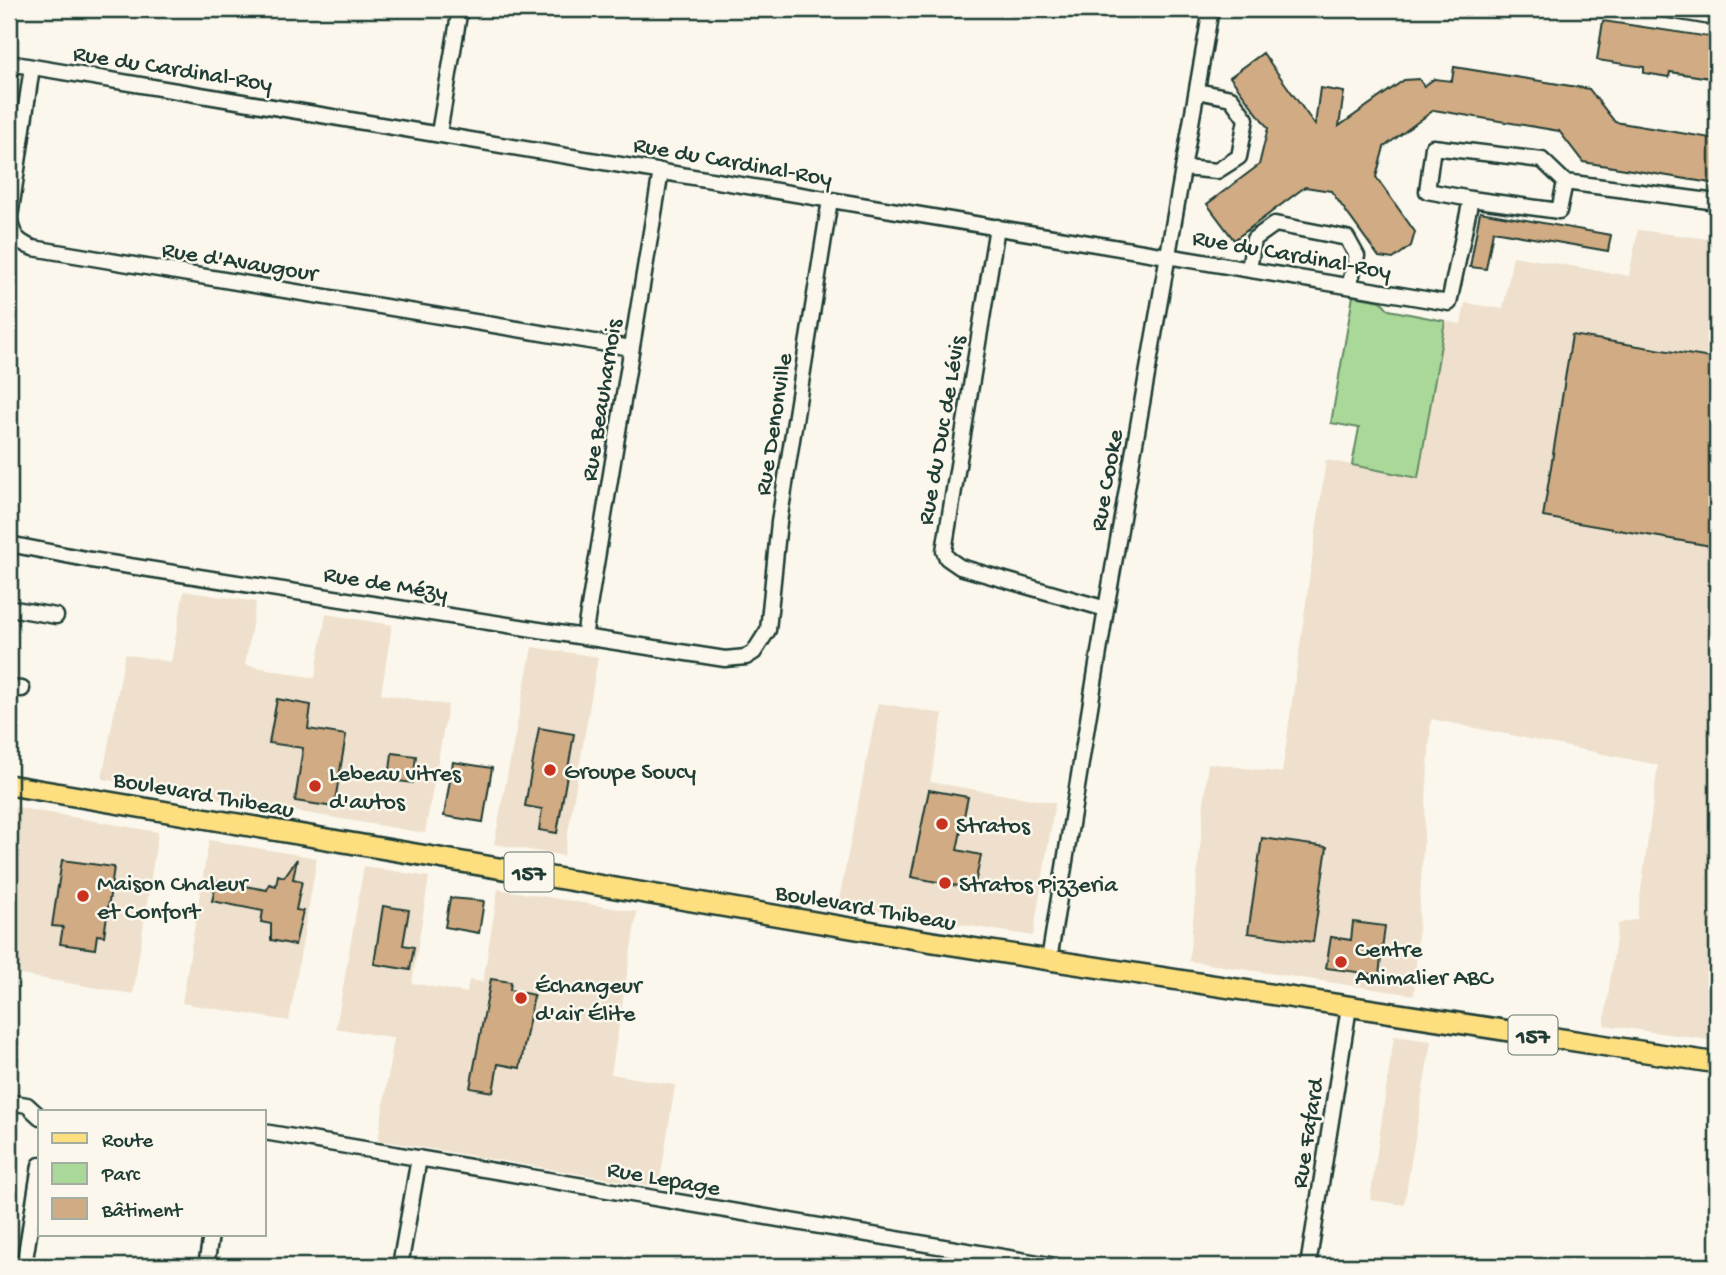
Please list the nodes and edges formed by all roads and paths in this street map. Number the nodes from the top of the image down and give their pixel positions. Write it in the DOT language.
graph roads {
  1 [pos="460,9"];
  2 [pos="1211,9"];
  3 [pos="1664,9"];
  4 [pos="1717,18"];
  5 [pos="9,63"];
  6 [pos="32,67"];
  7 [pos="1197,90"];
  8 [pos="439,133"];
  9 [pos="1184,168"];
  10 [pos="661,171"];
  11 [pos="1565,181"];
  12 [pos="1471,199"];
  13 [pos="830,200"];
  14 [pos="1717,202"];
  15 [pos="997,227"];
  16 [pos="1168,255"];
  17 [pos="1249,269"];
  18 [pos="1349,286"];
  19 [pos="631,348"];
  20 [pos="9,544"];
  21 [pos="9,608"];
  22 [pos="1106,609"];
  23 [pos="56,616"];
  24 [pos="584,637"];
  25 [pos="754,652"];
  26 [pos="9,785"];
  27 [pos="1049,960"];
  28 [pos="1349,1007"];
  29 [pos="1717,1063"];
  30 [pos="9,1102"];
  31 [pos="38,1115"];
  32 [pos="266,1132"];
  33 [pos="419,1158"];
  34 [pos="38,1178"];
  35 [pos="211,1236"];
  36 [pos="24,1266"];
  37 [pos="206,1266"];
  38 [pos="400,1266"];
  39 [pos="1056,1266"];
  40 [pos="1308,1266"];
  1 -- 8 [label="street"];
  2 -- 7 [label="street, Rue Cooke"];
  3 -- 4 [label="street"];
  5 -- 6 [label="street, Rue du Cardinal-Roy"];
  6 -- 8 [label="street, Rue du Cardinal-Roy"];
  6 -- 19 [label="street, Rue d'Avaugour"];
  7 -- 9 [label="street, Rue Cooke"];
  7 -- 9 [label="street"];
  8 -- 10 [label="street, Rue du Cardinal-Roy"];
  9 -- 16 [label="street, Rue Cooke"];
  10 -- 13 [label="street, Rue du Cardinal-Roy"];
  10 -- 19 [label="street, Rue Beauharnois"];
  11 -- 12 [label="street"];
  11 -- 12 [label="street"];
  11 -- 14 [label="street"];
  12 -- 18 [label="street, Rue du Cardinal-Roy"];
  13 -- 15 [label="street, Rue du Cardinal-Roy"];
  13 -- 25 [label="street, Rue Denonville"];
  15 -- 16 [label="street, Rue du Cardinal-Roy"];
  15 -- 22 [label="street, Rue du Duc de Lévis"];
  16 -- 17 [label="street, Rue du Cardinal-Roy"];
  16 -- 22 [label="street, Rue Cooke"];
  17 -- 18 [label="street, Rue du Cardinal-Roy"];
  17 -- 18 [label="street"];
  19 -- 24 [label="street, Rue Beauharnois"];
  20 -- 24 [label="street, Rue de Mézy"];
  21 -- 23 [label="street"];
  22 -- 27 [label="street, Rue Cooke"];
  24 -- 25 [label="street, Rue de Mézy"];
  26 -- 27 [label="main road, Boulevard Thibeau / 157"];
  27 -- 28 [label="main road, Boulevard Thibeau / 157"];
  28 -- 29 [label="main road, Boulevard Thibeau / 157"];
  28 -- 40 [label="street, Rue Fafard"];
  30 -- 31 [label="street"];
  32 -- 33 [label="street, Rue Lepage"];
  33 -- 38 [label="street"];
  33 -- 39 [label="street, Rue Lepage"];
  34 -- 36 [label="street"];
  35 -- 37 [label="street"];
}
